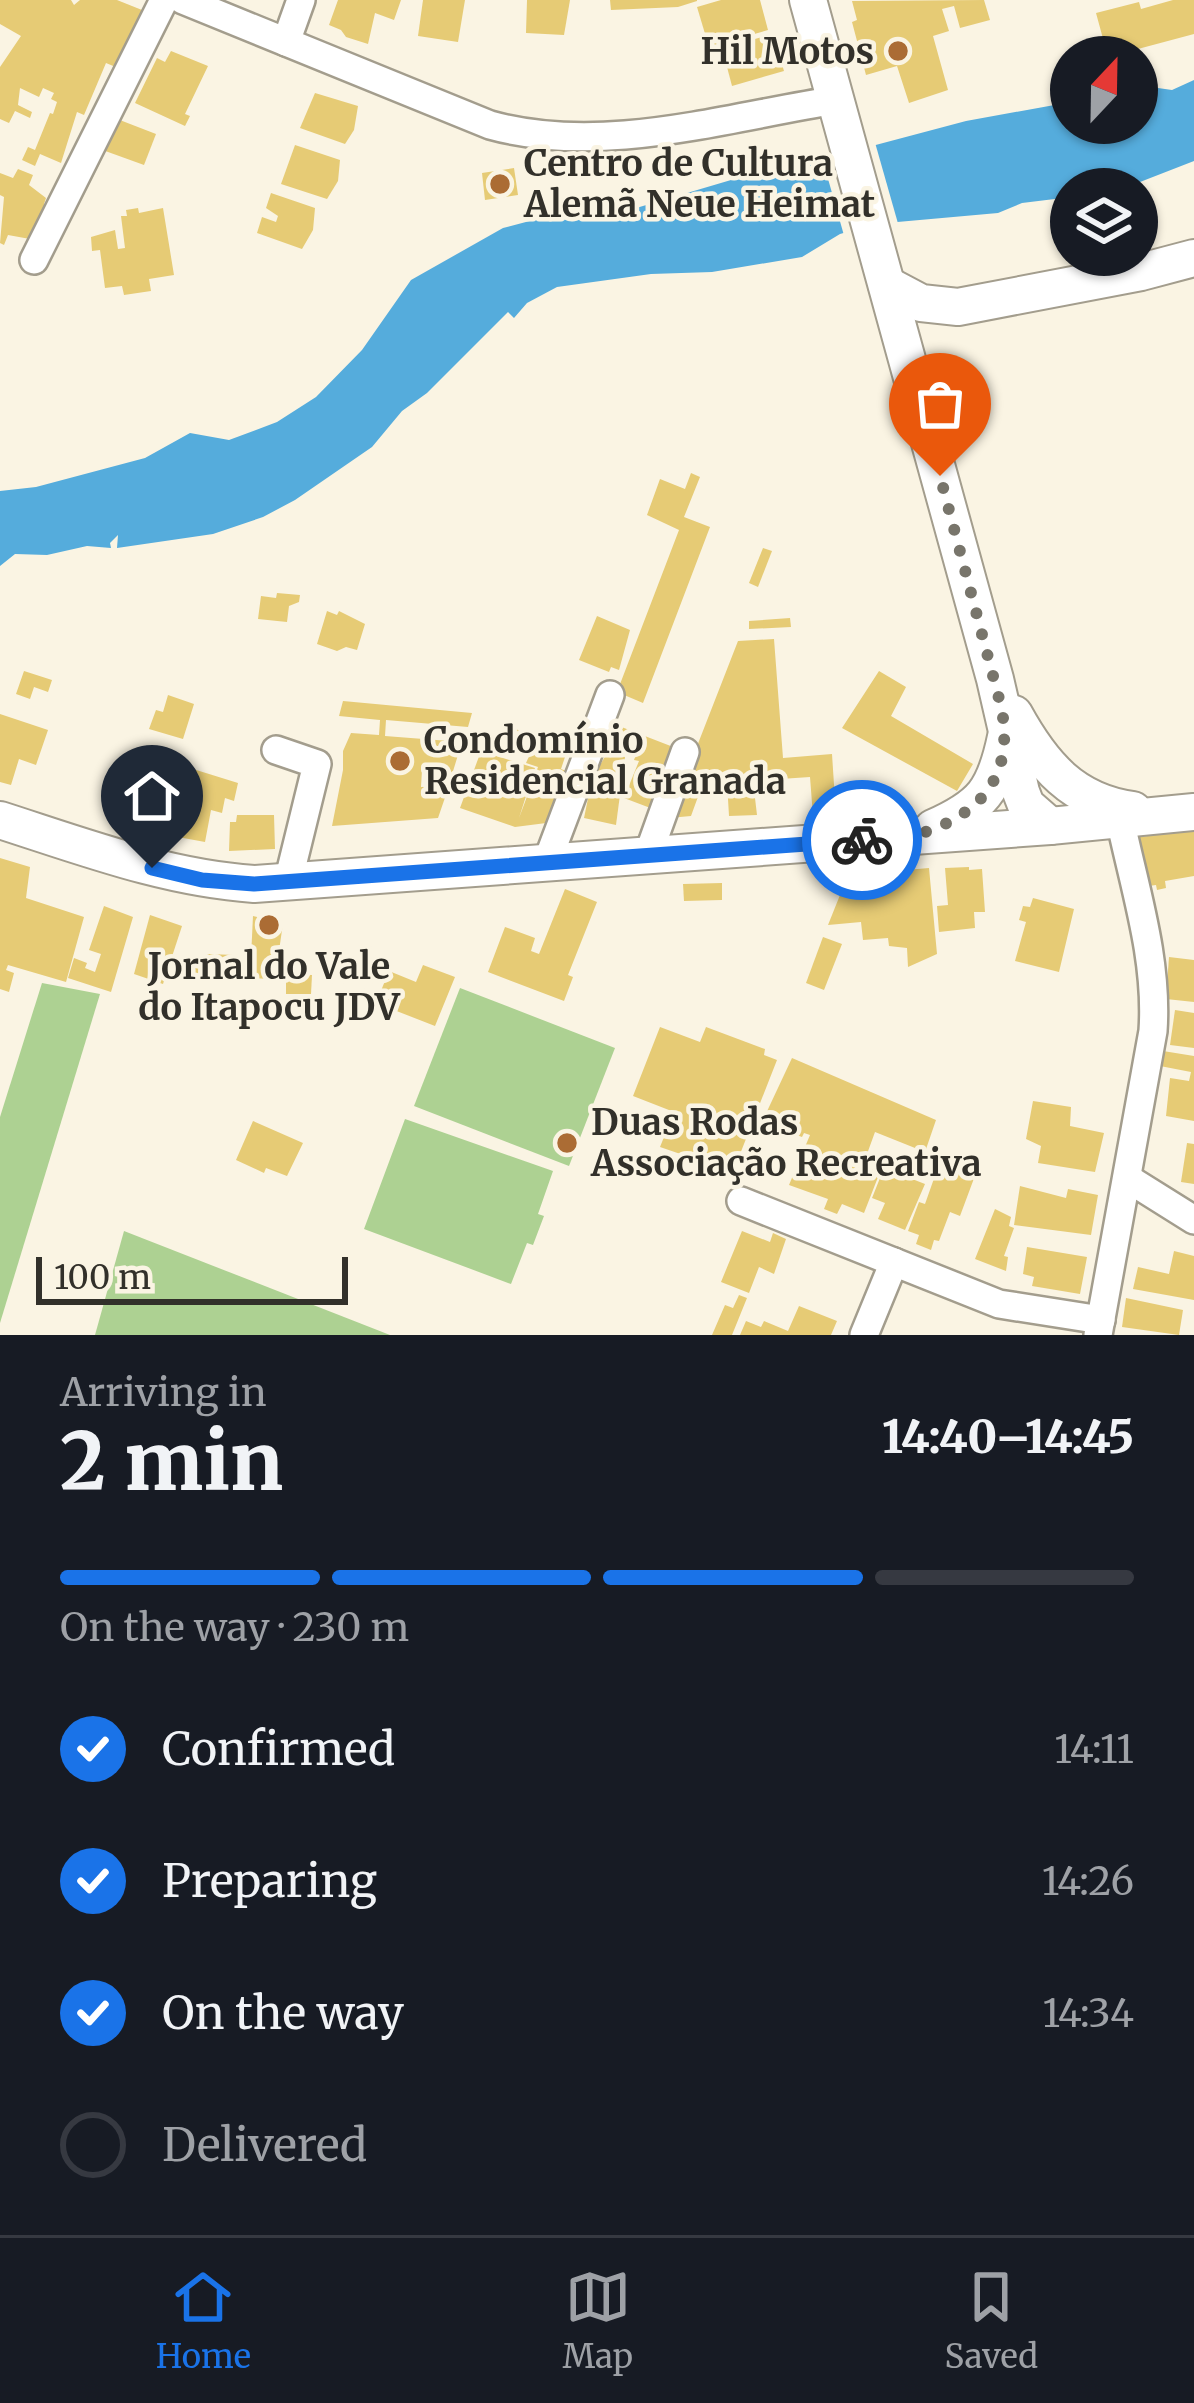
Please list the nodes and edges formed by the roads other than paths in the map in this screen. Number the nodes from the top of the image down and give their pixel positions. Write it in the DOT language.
graph roads {
  1 [pos="164,0"];
  2 [pos="183,0"];
  3 [pos="301,0"];
  4 [pos="808,0"];
  5 [pos="286,42"];
  6 [pos="840,114"];
  7 [pos="1194,258"];
  8 [pos="34,260"];
  9 [pos="884,274"];
  10 [pos="958,307"];
  11 [pos="917,392"];
  12 [pos="995,680"];
  13 [pos="610,695"];
  14 [pos="1007,734"];
  15 [pos="276,750"];
  16 [pos="685,752"];
  17 [pos="1180,813"];
  18 [pos="1120,819"];
  19 [pos="0,820"];
  20 [pos="1050,826"];
  21 [pos="916,836"];
  22 [pos="648,855"];
  23 [pos="547,862"];
  24 [pos="288,882"];
  25 [pos="1127,1178"];
  26 [pos="741,1201"];
  27 [pos="1194,1220"];
  28 [pos="894,1262"];
  29 [pos="1100,1328"];
  30 [pos="864,1335"];
  1 -- 8 [label="street"];
  2 -- 5 [label="street"];
  3 -- 5 [label="street"];
  4 -- 6 [label="main road"];
  5 -- 6 [label="street"];
  6 -- 9 [label="main road"];
  7 -- 10 [label="main road"];
  9 -- 10 [label="main road"];
  9 -- 11 [label="main road"];
  10 -- 11 [label="main road"];
  11 -- 12 [label="main road"];
  12 -- 14 [label="main road"];
  12 -- 17 [label="main road"];
  13 -- 23 [label="street"];
  14 -- 20 [label="main road"];
  14 -- 21 [label="main road"];
  15 -- 24 [label="street"];
  16 -- 22 [label="street"];
  17 -- 18 [label="main road"];
  18 -- 20 [label="main road"];
  18 -- 25 [label="street"];
  19 -- 24 [label="main road"];
  20 -- 21 [label="main road"];
  21 -- 22 [label="main road"];
  22 -- 23 [label="main road"];
  23 -- 24 [label="main road"];
  25 -- 27 [label="street"];
  25 -- 29 [label="street"];
  26 -- 28 [label="street"];
  28 -- 29 [label="street"];
  28 -- 30 [label="street"];
}
